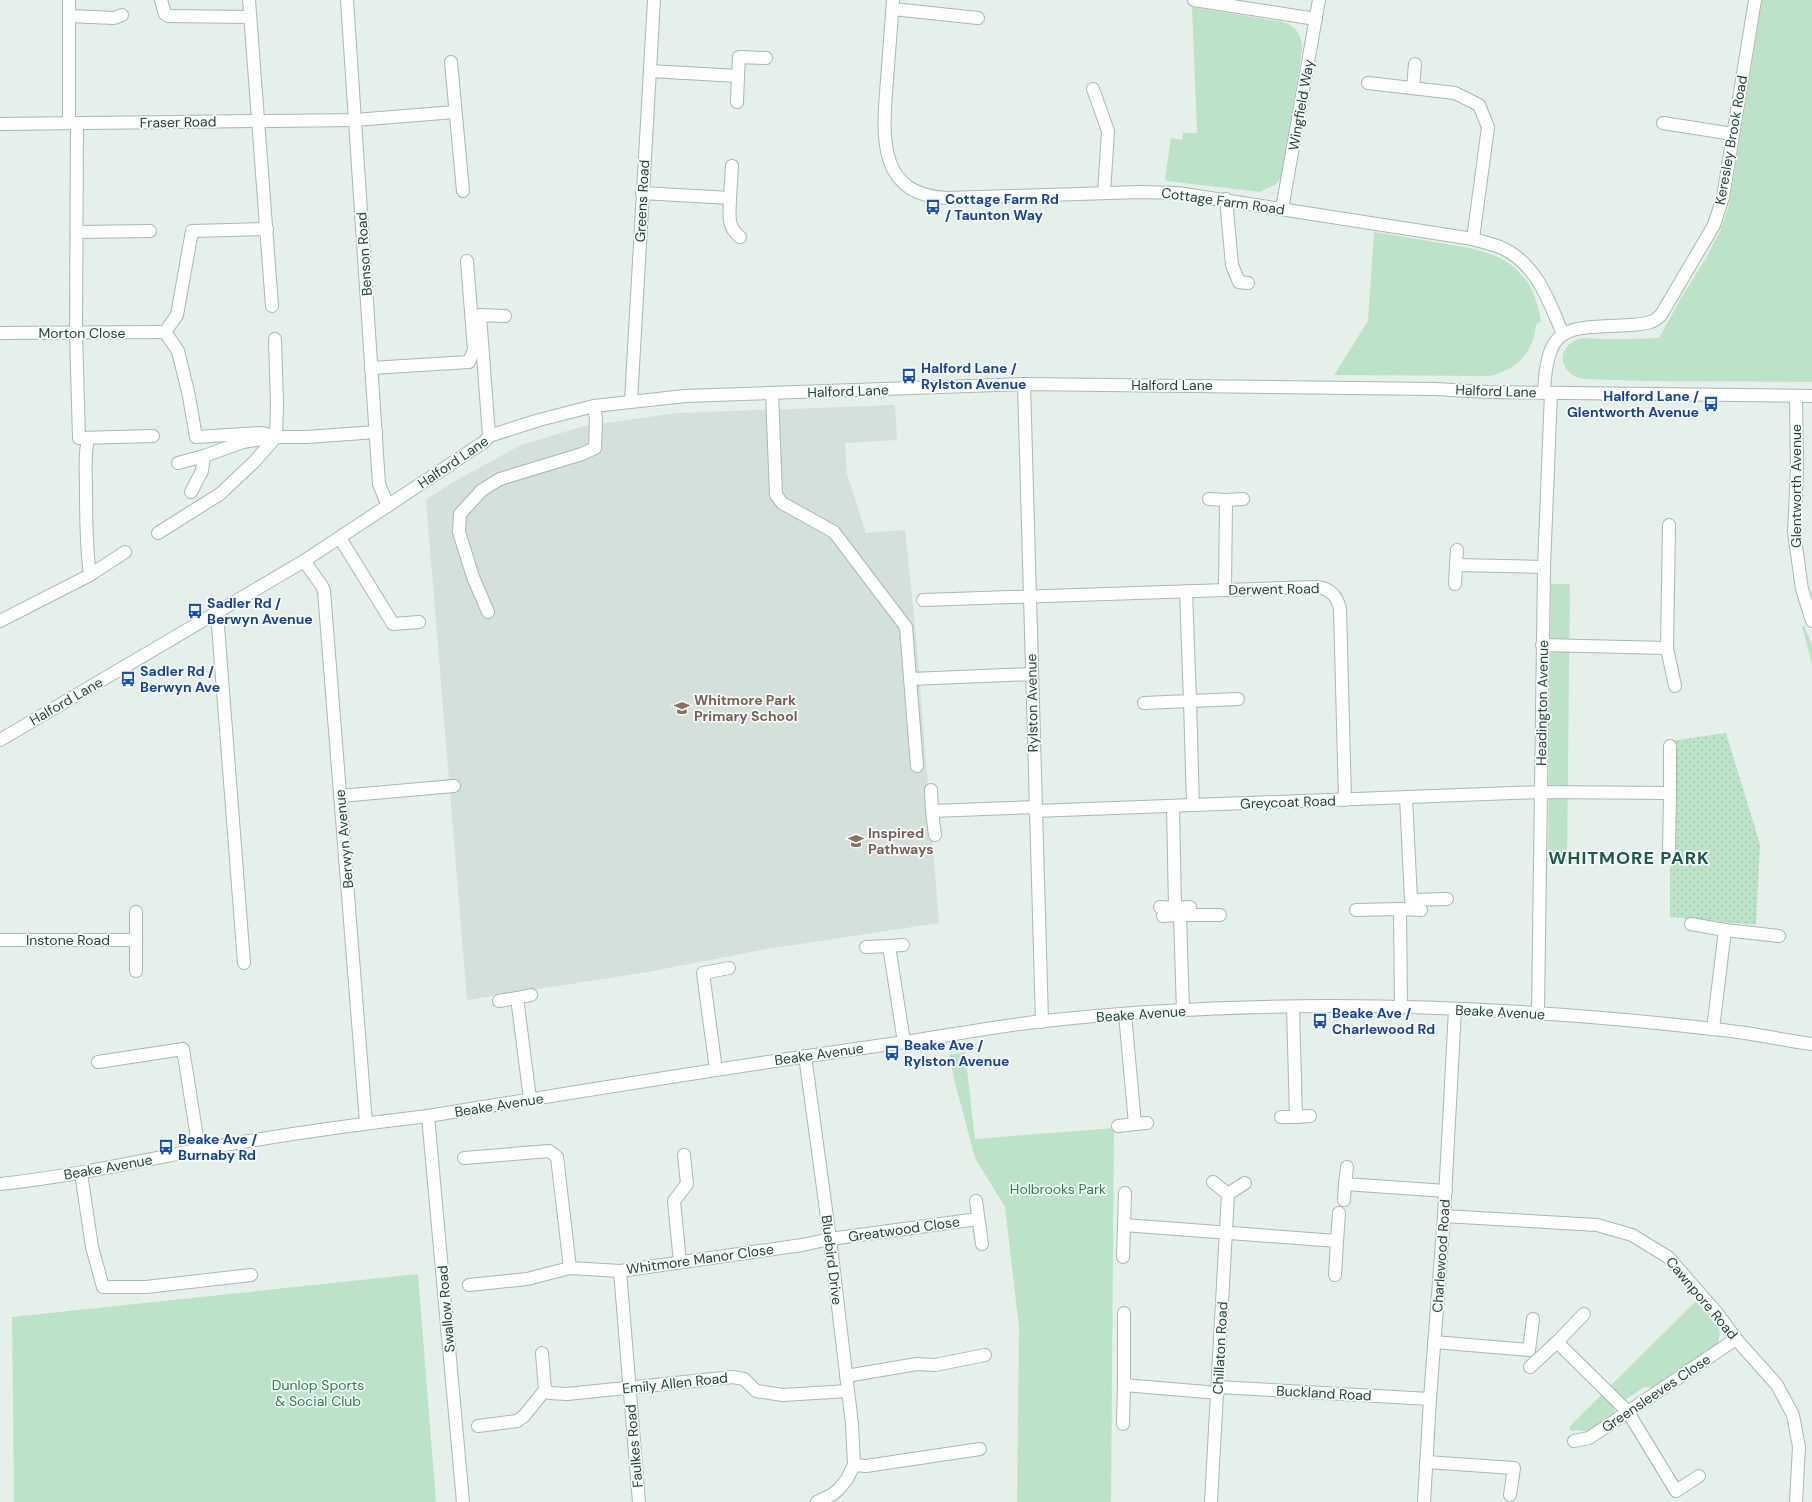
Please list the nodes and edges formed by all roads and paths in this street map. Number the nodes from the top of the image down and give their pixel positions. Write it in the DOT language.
graph roads {
  1 [pos="69,0"];
  2 [pos="161,0"];
  3 [pos="249,0"];
  4 [pos="347,0"];
  5 [pos="654,0"];
  6 [pos="1194,0"];
  7 [pos="1319,0"];
  8 [pos="1755,0"];
  9 [pos="893,4"];
  10 [pos="122,15"];
  11 [pos="69,16"];
  12 [pos="250,17"];
  13 [pos="978,18"];
  14 [pos="1316,19"];
  15 [pos="766,58"];
  16 [pos="451,62"];
  17 [pos="1415,64"];
  18 [pos="650,71"];
  19 [pos="738,76"];
  20 [pos="1368,83"];
  21 [pos="1093,88"];
  22 [pos="1413,88"];
  23 [pos="737,102"];
  24 [pos="455,112"];
  25 [pos="355,120"];
  26 [pos="258,121"];
  27 [pos="1663,123"];
  28 [pos="0,124"];
  29 [pos="73,124"];
  30 [pos="1733,134"];
  31 [pos="732,166"];
  32 [pos="463,191"];
  33 [pos="1104,193"];
  34 [pos="642,194"];
  35 [pos="730,198"];
  36 [pos="1226,199"];
  37 [pos="1282,209"];
  38 [pos="267,229"];
  39 [pos="150,230"];
  40 [pos="78,232"];
  41 [pos="740,237"];
  42 [pos="1473,239"];
  43 [pos="467,261"];
  44 [pos="1248,283"];
  45 [pos="272,306"];
  46 [pos="505,316"];
  47 [pos="165,332"];
  48 [pos="0,333"];
  49 [pos="76,333"];
  50 [pos="1563,334"];
  51 [pos="275,339"];
  52 [pos="371,368"];
  53 [pos="1024,384"];
  54 [pos="772,393"];
  55 [pos="1547,393"];
  56 [pos="1796,396"];
  57 [pos="1812,396"];
  58 [pos="631,401"];
  59 [pos="594,406"];
  60 [pos="376,432"];
  61 [pos="153,436"];
  62 [pos="489,436"];
  63 [pos="276,437"];
  64 [pos="88,438"];
  65 [pos="204,456"];
  66 [pos="178,462"];
  67 [pos="191,492"];
  68 [pos="1209,499"];
  69 [pos="1243,499"];
  70 [pos="1226,500"];
  71 [pos="388,506"];
  72 [pos="1670,525"];
  73 [pos="158,533"];
  74 [pos="340,538"];
  75 [pos="1457,550"];
  76 [pos="125,552"];
  77 [pos="304,561"];
  78 [pos="1456,565"];
  79 [pos="1544,567"];
  80 [pos="90,575"];
  81 [pos="1455,584"];
  82 [pos="1225,590"];
  83 [pos="1186,591"];
  84 [pos="1030,597"];
  85 [pos="923,600"];
  86 [pos="488,612"];
  87 [pos="217,613"];
  88 [pos="0,621"];
  89 [pos="1812,621"];
  90 [pos="419,622"];
  91 [pos="1542,645"];
  92 [pos="1667,648"];
  93 [pos="1032,674"];
  94 [pos="911,679"];
  95 [pos="1676,686"];
  96 [pos="1238,699"];
  97 [pos="1190,701"];
  98 [pos="1144,703"];
  99 [pos="0,740"];
  100 [pos="1670,746"];
  101 [pos="918,766"];
  102 [pos="454,786"];
  103 [pos="931,790"];
  104 [pos="1541,792"];
  105 [pos="1670,793"];
  106 [pos="340,796"];
  107 [pos="1406,797"];
  108 [pos="1345,800"];
  109 [pos="1193,805"];
  110 [pos="1173,806"];
  111 [pos="1035,809"];
  112 [pos="932,811"];
  113 [pos="934,835"];
  114 [pos="1669,853"];
  115 [pos="1447,899"];
  116 [pos="1192,907"];
  117 [pos="1400,909"];
  118 [pos="1356,910"];
  119 [pos="1421,910"];
  120 [pos="1178,911"];
  121 [pos="136,912"];
  122 [pos="1162,912"];
  123 [pos="1220,915"];
  124 [pos="1691,924"];
  125 [pos="1725,930"];
  126 [pos="1779,936"];
  127 [pos="0,940"];
  128 [pos="136,940"];
  129 [pos="904,945"];
  130 [pos="889,946"];
  131 [pos="866,947"];
  132 [pos="244,963"];
  133 [pos="729,968"];
  134 [pos="136,971"];
  135 [pos="531,995"];
  136 [pos="517,998"];
  137 [pos="499,1001"];
  138 [pos="1293,1007"];
  139 [pos="1401,1008"];
  140 [pos="1455,1009"];
  141 [pos="1183,1011"];
  142 [pos="1538,1013"];
  143 [pos="1125,1014"];
  144 [pos="1042,1022"];
  145 [pos="1713,1029"];
  146 [pos="904,1042"];
  147 [pos="1812,1044"];
  148 [pos="805,1056"];
  149 [pos="98,1062"];
  150 [pos="716,1070"];
  151 [pos="530,1100"];
  152 [pos="428,1116"];
  153 [pos="1310,1116"];
  154 [pos="1281,1117"];
  155 [pos="1296,1117"];
  156 [pos="366,1123"];
  157 [pos="1118,1126"];
  158 [pos="199,1150"];
  159 [pos="684,1155"];
  160 [pos="464,1158"];
  161 [pos="1347,1167"];
  162 [pos="81,1173"];
  163 [pos="1213,1182"];
  164 [pos="1245,1183"];
  165 [pos="0,1184"];
  166 [pos="1345,1184"];
  167 [pos="1446,1191"];
  168 [pos="1125,1193"];
  169 [pos="1228,1194"];
  170 [pos="1344,1200"];
  171 [pos="976,1201"];
  172 [pos="1339,1213"];
  173 [pos="1444,1216"];
  174 [pos="978,1219"];
  175 [pos="1124,1225"];
  176 [pos="1226,1234"];
  177 [pos="830,1239"];
  178 [pos="1337,1242"];
  179 [pos="982,1244"];
  180 [pos="1123,1257"];
  181 [pos="680,1262"];
  182 [pos="570,1268"];
  183 [pos="620,1271"];
  184 [pos="251,1275"];
  185 [pos="1335,1275"];
  186 [pos="468,1285"];
  187 [pos="1124,1313"];
  188 [pos="1584,1314"];
  189 [pos="1533,1319"];
  190 [pos="1736,1339"];
  191 [pos="1434,1342"];
  192 [pos="1557,1342"];
  193 [pos="542,1353"];
  194 [pos="985,1354"];
  195 [pos="1530,1367"];
  196 [pos="846,1376"];
  197 [pos="1124,1385"];
  198 [pos="629,1388"];
  199 [pos="545,1390"];
  200 [pos="1218,1390"];
  201 [pos="848,1391"];
  202 [pos="1430,1399"];
  203 [pos="1628,1412"];
  204 [pos="1123,1424"];
  205 [pos="478,1426"];
  206 [pos="1574,1441"];
  207 [pos="980,1449"];
  208 [pos="1426,1462"];
  209 [pos="854,1464"];
  210 [pos="1699,1476"];
  211 [pos="1510,1496"];
  212 [pos="463,1502"];
  213 [pos="639,1502"];
  214 [pos="817,1502"];
  215 [pos="1211,1502"];
  216 [pos="1424,1502"];
  217 [pos="1796,1502"];
  1 -- 11 [label="street"];
  2 -- 12 [label="street"];
  3 -- 12 [label="street"];
  4 -- 25 [label="street, Benson Road"];
  5 -- 18 [label="street, Greens Road"];
  6 -- 14 [label="street"];
  7 -- 14 [label="street, Wingfield Way"];
  8 -- 30 [label="street, Keresley Brook Road"];
  9 -- 13 [label="street"];
  9 -- 33 [label="street, Cottage Farm Road"];
  10 -- 11 [label="street"];
  11 -- 29 [label="street"];
  12 -- 26 [label="street"];
  14 -- 37 [label="street, Wingfield Way"];
  15 -- 19 [label="street"];
  16 -- 24 [label="street"];
  17 -- 22 [label="street"];
  18 -- 19 [label="street"];
  18 -- 34 [label="street, Greens Road"];
  19 -- 23 [label="street"];
  20 -- 22 [label="street"];
  21 -- 33 [label="street"];
  22 -- 42 [label="street"];
  24 -- 25 [label="street, Fraser Road"];
  24 -- 32 [label="street"];
  25 -- 26 [label="street, Fraser Road"];
  25 -- 52 [label="street, Benson Road"];
  26 -- 29 [label="street, Fraser Road"];
  26 -- 38 [label="street"];
  27 -- 30 [label="street"];
  28 -- 29 [label="street, Fraser Road"];
  29 -- 40 [label="street"];
  30 -- 50 [label="street, Keresley Brook Road"];
  31 -- 35 [label="street"];
  33 -- 36 [label="street, Cottage Farm Road"];
  34 -- 35 [label="street"];
  34 -- 58 [label="street, Greens Road"];
  35 -- 41 [label="street"];
  36 -- 37 [label="street, Cottage Farm Road"];
  36 -- 44 [label="street"];
  37 -- 42 [label="street, Cottage Farm Road"];
  38 -- 45 [label="street"];
  38 -- 47 [label="street"];
  39 -- 40 [label="street"];
  40 -- 49 [label="street"];
  42 -- 50 [label="street, Cottage Farm Road"];
  43 -- 52 [label="street"];
  46 -- 62 [label="street"];
  47 -- 49 [label="street, Morton Close"];
  47 -- 63 [label="street"];
  48 -- 49 [label="street, Morton Close"];
  49 -- 64 [label="street"];
  50 -- 55 [label="street"];
  51 -- 63 [label="street"];
  52 -- 60 [label="street, Benson Road"];
  53 -- 54 [label="street, Halford Lane"];
  53 -- 55 [label="street, Halford Lane"];
  53 -- 84 [label="street, Rylston Avenue"];
  54 -- 58 [label="street, Halford Lane"];
  54 -- 94 [label="street"];
  55 -- 56 [label="street, Halford Lane"];
  55 -- 79 [label="street, Headington Avenue"];
  56 -- 57 [label="street, Halford Lane"];
  56 -- 89 [label="street, Glentworth Avenue"];
  58 -- 59 [label="street, Halford Lane"];
  59 -- 62 [label="street, Halford Lane"];
  59 -- 86 [label="street"];
  60 -- 63 [label="street"];
  60 -- 71 [label="street, Benson Road"];
  61 -- 64 [label="street"];
  62 -- 71 [label="street, Halford Lane"];
  63 -- 65 [label="street"];
  63 -- 73 [label="street"];
  64 -- 80 [label="street"];
  65 -- 66 [label="street"];
  65 -- 67 [label="street"];
  68 -- 70 [label="street"];
  69 -- 70 [label="street"];
  70 -- 82 [label="street"];
  71 -- 74 [label="street, Halford Lane"];
  72 -- 92 [label="street"];
  74 -- 77 [label="street, Halford Lane"];
  74 -- 90 [label="street"];
  75 -- 78 [label="street"];
  76 -- 80 [label="street"];
  77 -- 87 [label="street, Halford Lane"];
  77 -- 106 [label="street, Berwyn Avenue"];
  78 -- 79 [label="street"];
  78 -- 81 [label="street"];
  79 -- 91 [label="street, Headington Avenue"];
  80 -- 88 [label="street"];
  82 -- 83 [label="street, Derwent Road"];
  82 -- 108 [label="street, Derwent Road"];
  83 -- 84 [label="street, Derwent Road"];
  83 -- 97 [label="street"];
  84 -- 85 [label="street, Derwent Road"];
  84 -- 93 [label="street, Rylston Avenue"];
  87 -- 99 [label="street, Halford Lane"];
  87 -- 132 [label="street"];
  91 -- 92 [label="street"];
  91 -- 104 [label="street, Headington Avenue"];
  92 -- 95 [label="street"];
  93 -- 94 [label="street"];
  93 -- 111 [label="street, Rylston Avenue"];
  94 -- 101 [label="street"];
  96 -- 97 [label="street"];
  97 -- 98 [label="street"];
  97 -- 109 [label="street"];
  100 -- 105 [label="street"];
  102 -- 106 [label="street"];
  103 -- 112 [label="street"];
  104 -- 105 [label="street, Greycoat Road"];
  104 -- 107 [label="street, Greycoat Road"];
  104 -- 142 [label="street, Headington Avenue"];
  105 -- 114 [label="street"];
  106 -- 156 [label="street, Berwyn Avenue"];
  107 -- 108 [label="street, Greycoat Road"];
  107 -- 115 [label="street"];
  108 -- 109 [label="street, Greycoat Road"];
  109 -- 110 [label="street, Greycoat Road"];
  110 -- 111 [label="street, Greycoat Road"];
  110 -- 120 [label="street"];
  111 -- 112 [label="street, Greycoat Road"];
  111 -- 144 [label="street, Rylston Avenue"];
  112 -- 113 [label="street"];
  116 -- 120 [label="street"];
  117 -- 118 [label="street"];
  117 -- 119 [label="street"];
  117 -- 139 [label="street"];
  120 -- 122 [label="street"];
  120 -- 123 [label="street"];
  120 -- 141 [label="street"];
  121 -- 128 [label="street"];
  124 -- 125 [label="street"];
  125 -- 126 [label="street"];
  125 -- 145 [label="street"];
  127 -- 128 [label="street, Instone Road"];
  128 -- 134 [label="street"];
  129 -- 130 [label="street"];
  130 -- 131 [label="street"];
  130 -- 146 [label="street"];
  133 -- 150 [label="street"];
  135 -- 136 [label="street"];
  136 -- 137 [label="street"];
  136 -- 151 [label="street"];
  138 -- 139 [label="street, Beake Avenue"];
  138 -- 141 [label="street, Beake Avenue"];
  138 -- 155 [label="street"];
  139 -- 140 [label="street, Beake Avenue"];
  140 -- 142 [label="street, Beake Avenue"];
  140 -- 167 [label="street, Charlewood Road"];
  141 -- 143 [label="street, Beake Avenue"];
  142 -- 145 [label="street, Beake Avenue"];
  143 -- 144 [label="street, Beake Avenue"];
  143 -- 157 [label="street"];
  144 -- 146 [label="street, Beake Avenue"];
  145 -- 147 [label="street, Beake Avenue"];
  146 -- 148 [label="street, Beake Avenue"];
  148 -- 150 [label="street, Beake Avenue"];
  148 -- 177 [label="street, Bluebird Drive"];
  149 -- 158 [label="street"];
  150 -- 151 [label="street, Beake Avenue"];
  151 -- 152 [label="street, Beake Avenue"];
  152 -- 156 [label="street, Beake Avenue"];
  152 -- 212 [label="street, Swallow Road"];
  153 -- 155 [label="street"];
  154 -- 155 [label="street"];
  156 -- 158 [label="street, Beake Avenue"];
  158 -- 162 [label="street, Beake Avenue"];
  159 -- 181 [label="street"];
  160 -- 182 [label="street"];
  161 -- 166 [label="street"];
  162 -- 165 [label="street, Beake Avenue"];
  162 -- 184 [label="street"];
  163 -- 169 [label="street"];
  164 -- 169 [label="street"];
  166 -- 167 [label="street"];
  166 -- 170 [label="street"];
  167 -- 173 [label="street, Charlewood Road"];
  168 -- 175 [label="street"];
  169 -- 176 [label="street, Chillaton Road"];
  171 -- 174 [label="street, Greatwood Close"];
  172 -- 178 [label="street"];
  173 -- 190 [label="street, Cawnpore Road"];
  173 -- 191 [label="street, Charlewood Road"];
  174 -- 177 [label="street, Greatwood Close"];
  174 -- 179 [label="street, Greatwood Close"];
  175 -- 176 [label="street"];
  175 -- 180 [label="street"];
  176 -- 178 [label="street"];
  176 -- 200 [label="street, Chillaton Road"];
  177 -- 181 [label="street, Whitmore Manor Close"];
  177 -- 196 [label="street, Bluebird Drive"];
  178 -- 185 [label="street"];
  181 -- 183 [label="street, Whitmore Manor Close"];
  182 -- 183 [label="street, Whitmore Manor Close"];
  182 -- 186 [label="street, Whitmore Manor Close"];
  183 -- 198 [label="street, Faulkes Road"];
  187 -- 197 [label="street"];
  188 -- 192 [label="street"];
  189 -- 191 [label="street"];
  190 -- 203 [label="street, Greensleeves Close"];
  190 -- 217 [label="street, Cawnpore Road"];
  191 -- 202 [label="street, Charlewood Road"];
  192 -- 195 [label="street"];
  192 -- 203 [label="street"];
  193 -- 199 [label="street"];
  194 -- 196 [label="street"];
  196 -- 201 [label="street, Bluebird Drive"];
  197 -- 200 [label="street, Buckland Road"];
  197 -- 204 [label="street"];
  198 -- 199 [label="street, Emily Allen Road"];
  198 -- 201 [label="street, Emily Allen Road"];
  198 -- 213 [label="street, Faulkes Road"];
  199 -- 205 [label="street"];
  200 -- 202 [label="street, Buckland Road"];
  200 -- 215 [label="street, Chillaton Road"];
  201 -- 209 [label="street, Bluebird Drive"];
  202 -- 208 [label="street, Charlewood Road"];
  203 -- 206 [label="street, Greensleeves Close"];
  203 -- 210 [label="street"];
  207 -- 209 [label="street"];
  208 -- 211 [label="street"];
  208 -- 216 [label="street, Charlewood Road"];
  209 -- 214 [label="street, Bluebird Drive"];
}
